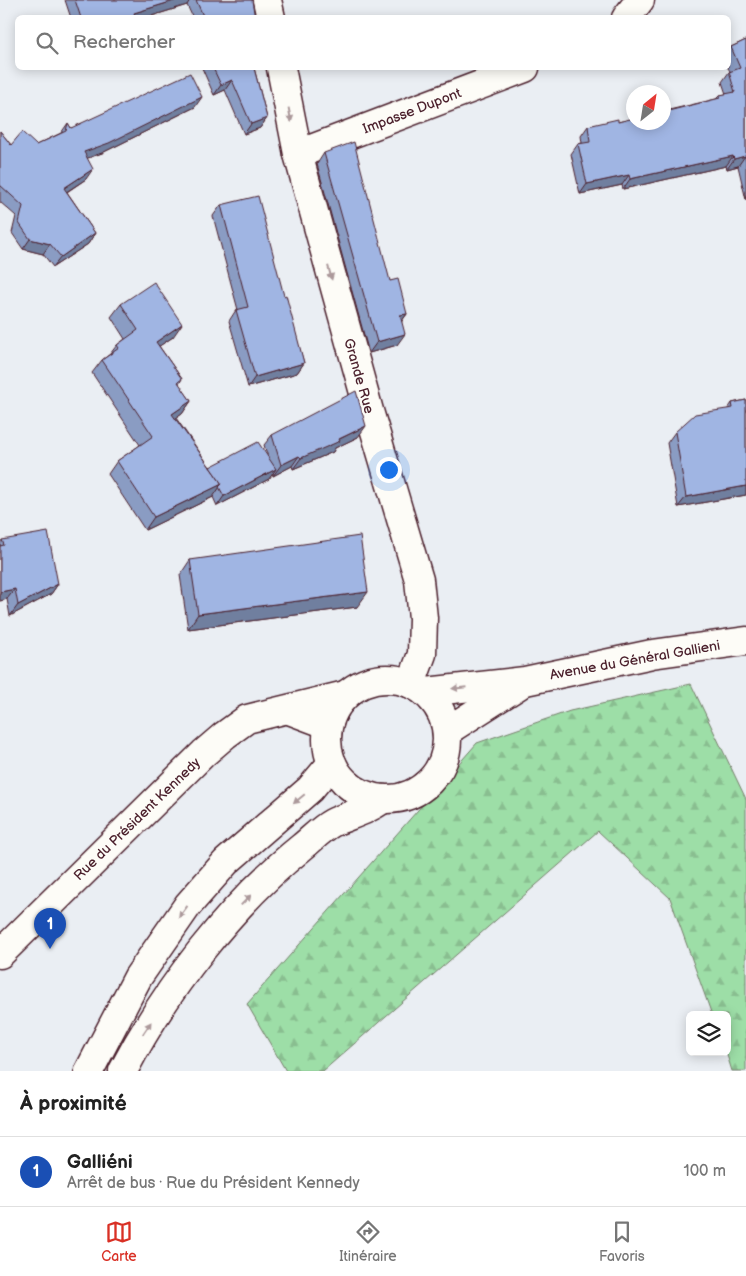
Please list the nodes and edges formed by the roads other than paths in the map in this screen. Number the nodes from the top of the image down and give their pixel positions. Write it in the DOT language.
graph roads {
  1 [pos="267,0"];
  2 [pos="640,0"];
  3 [pos="270,15"];
  4 [pos="628,15"];
  5 [pos="280,70"];
  6 [pos="521,70"];
  7 [pos="298,154"];
  8 [pos="746,641"];
  9 [pos="525,681"];
  10 [pos="418,688"];
  11 [pos="345,695"];
  12 [pos="289,710"];
  13 [pos="328,727"];
  14 [pos="447,731"];
  15 [pos="332,763"];
  16 [pos="383,799"];
  17 [pos="0,954"];
  18 [pos="89,1071"];
  19 [pos="123,1071"];
  1 -- 3 [label="street"];
  2 -- 4 [label="street"];
  5 -- 7 [label="street, Grande Rue, one-way"];
  6 -- 7 [label="street, Impasse Dupont"];
  7 -- 10 [label="street, Grande Rue, one-way"];
  8 -- 9 [label="street, Avenue du Général Gallieni"];
  9 -- 10 [label="street, Avenue du Général Gallieni, one-way"];
  9 -- 14 [label="street, Avenue du Général Gallieni"];
  10 -- 11 [label="street"];
  10 -- 14 [label="street"];
  11 -- 12 [label="street, Rue du Président Kennedy"];
  11 -- 13 [label="street"];
  12 -- 13 [label="street"];
  12 -- 17 [label="street, Rue du Président Kennedy"];
  13 -- 15 [label="street"];
  14 -- 16 [label="street"];
  15 -- 16 [label="street"];
  15 -- 18 [label="street, one-way"];
  19 -- 16 [label="street, one-way"];
}
